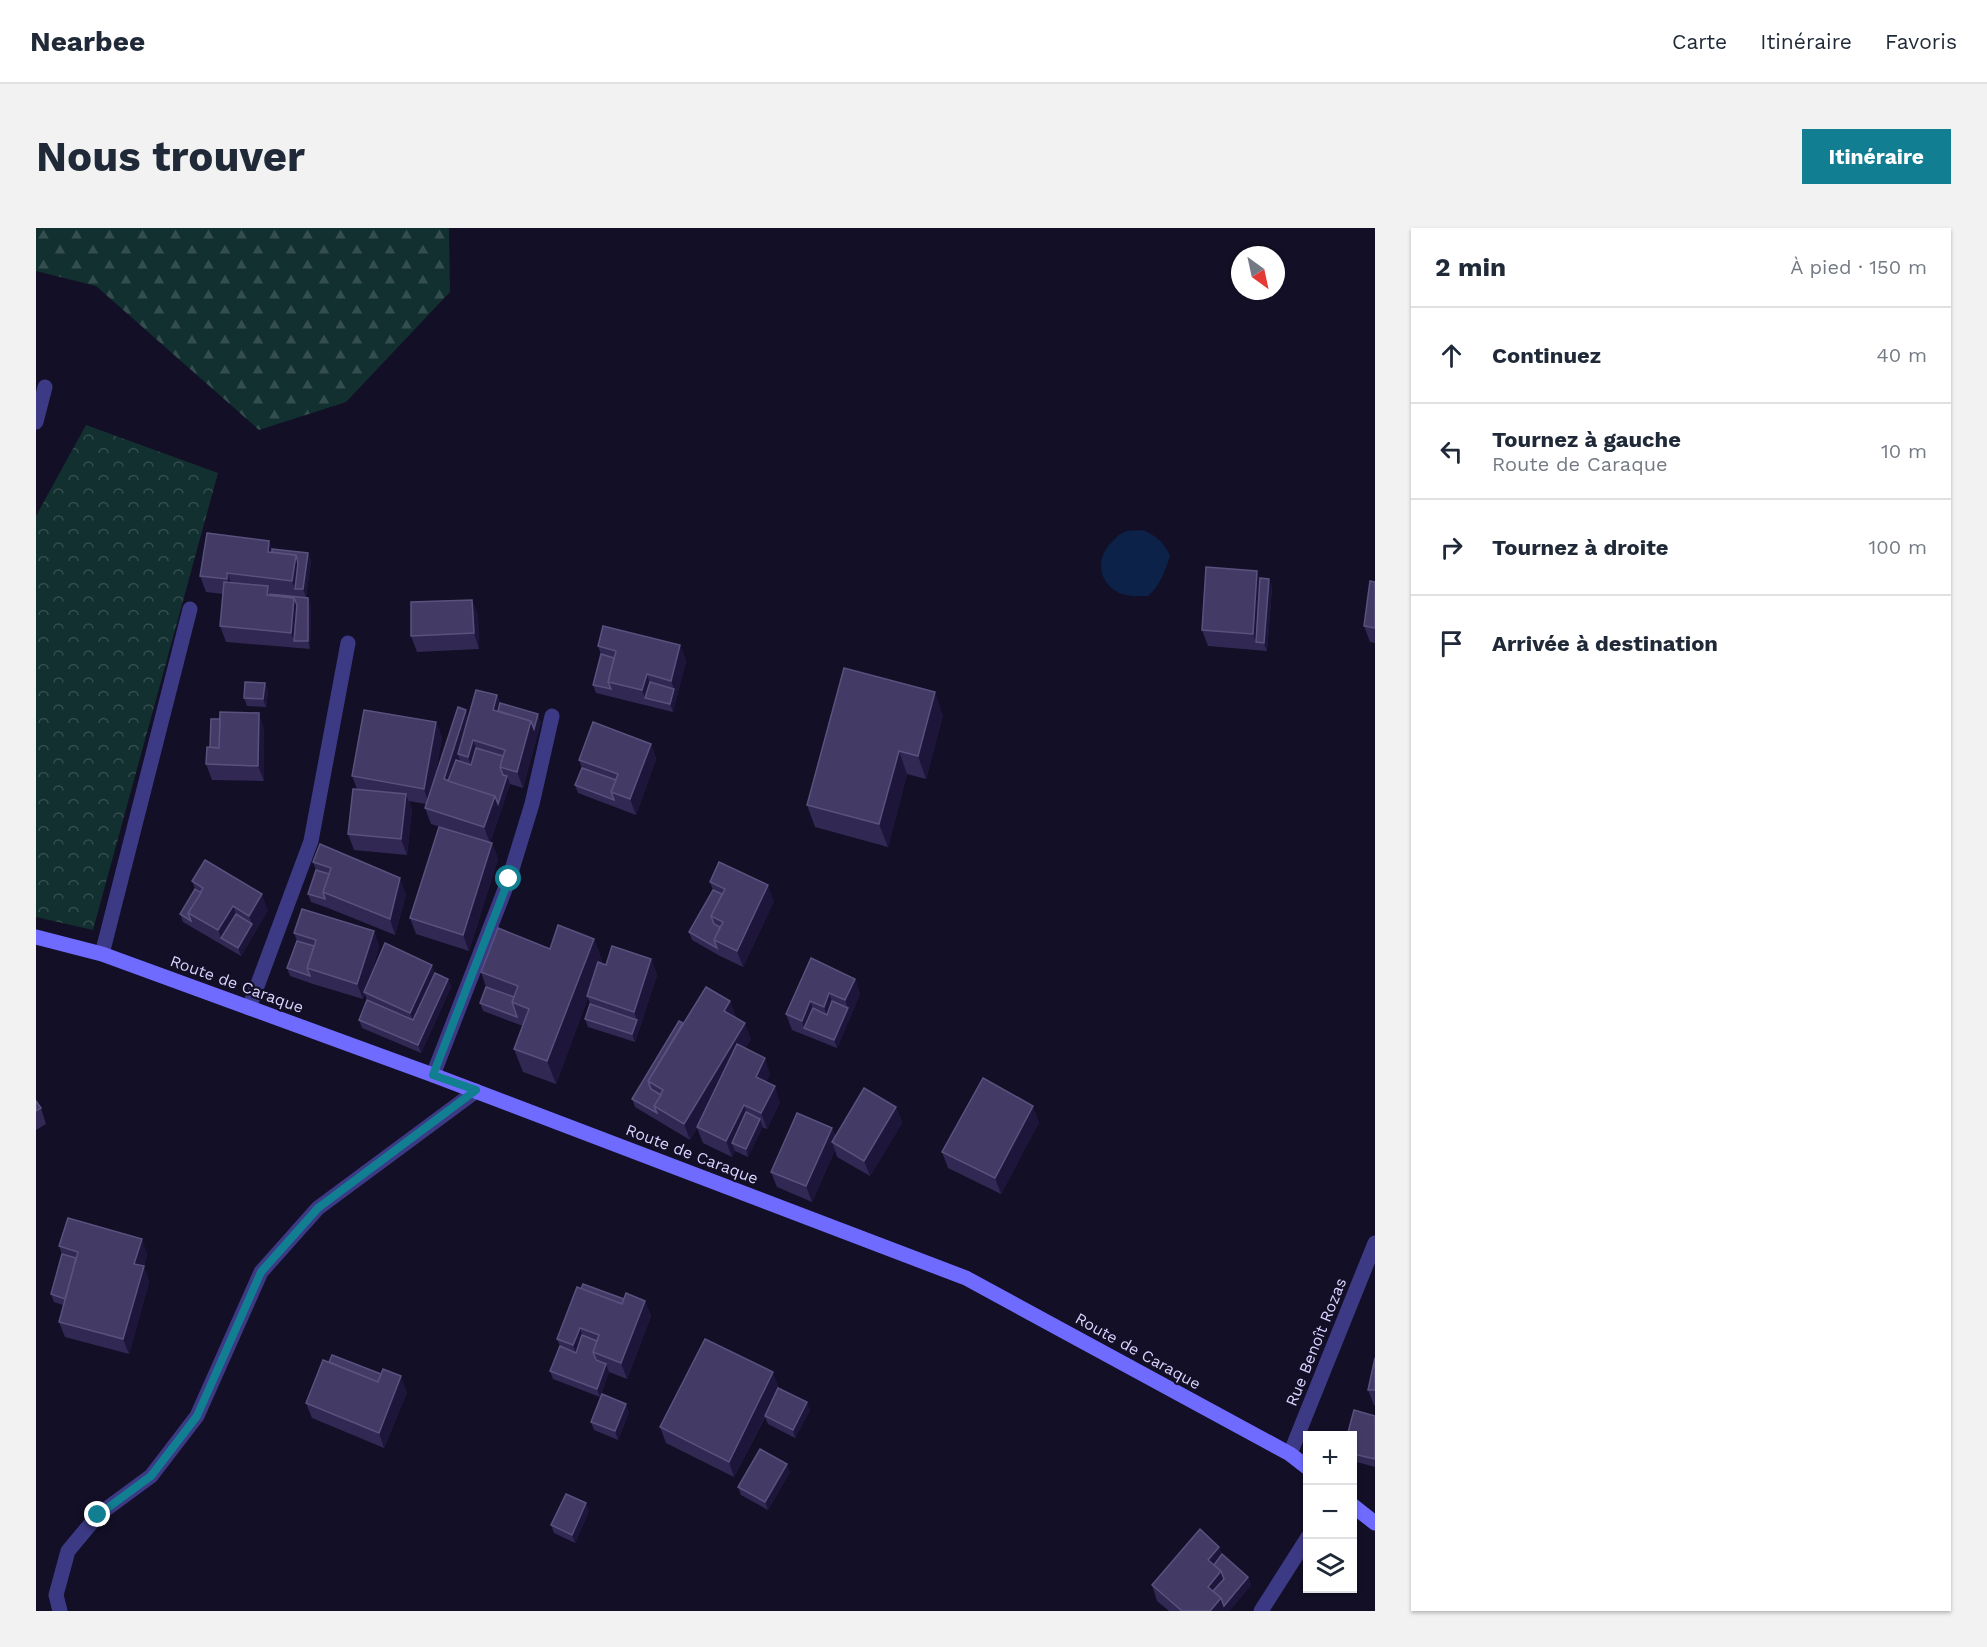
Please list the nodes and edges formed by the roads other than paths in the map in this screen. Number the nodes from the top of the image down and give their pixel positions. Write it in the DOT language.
graph roads {
  1 [pos="45,387"];
  2 [pos="36,422"];
  3 [pos="190,609"];
  4 [pos="348,643"];
  5 [pos="552,716"];
  6 [pos="36,937"];
  7 [pos="102,954"];
  8 [pos="249,1008"];
  9 [pos="433,1075"];
  10 [pos="476,1090"];
  11 [pos="1375,1243"];
  12 [pos="1290,1454"];
  13 [pos="1303,1464"];
  14 [pos="1357,1508"];
  15 [pos="1375,1523"];
  16 [pos="1307,1539"];
  17 [pos="60,1611"];
  18 [pos="1261,1611"];
  1 -- 2 [label="street"];
  3 -- 7 [label="street"];
  4 -- 8 [label="street"];
  5 -- 9 [label="street"];
  6 -- 7 [label="street, Route de Caraque"];
  7 -- 8 [label="street, Route de Caraque"];
  8 -- 9 [label="street, Route de Caraque"];
  9 -- 10 [label="street, Route de Caraque"];
  10 -- 12 [label="street, Route de Caraque"];
  10 -- 17 [label="street"];
  11 -- 12 [label="street, Rue Benoît Rozas"];
  12 -- 13 [label="street, Route de Caraque"];
  14 -- 15 [label="street"];
  16 -- 18 [label="street"];
}
